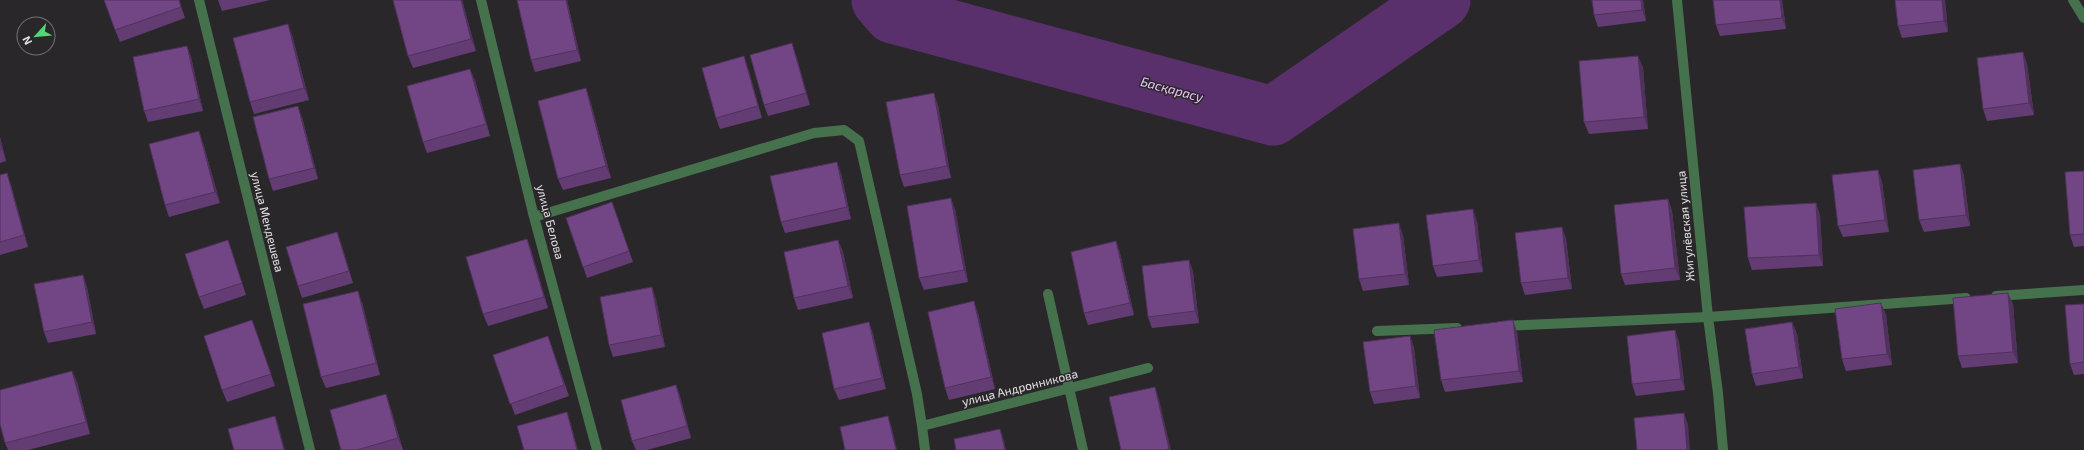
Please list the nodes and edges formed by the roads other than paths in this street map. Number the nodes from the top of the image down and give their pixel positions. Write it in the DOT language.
graph roads {
  1 [pos="199,0"];
  2 [pos="481,0"];
  3 [pos="1677,0"];
  4 [pos="2073,0"];
  5 [pos="2084,18"];
  6 [pos="534,217"];
  7 [pos="2084,290"];
  8 [pos="1048,294"];
  9 [pos="1708,316"];
  10 [pos="1487,326"];
  11 [pos="1464,328"];
  12 [pos="1377,331"];
  13 [pos="1148,368"];
  14 [pos="1070,388"];
  15 [pos="922,426"];
  16 [pos="310,450"];
  17 [pos="597,450"];
  18 [pos="925,450"];
  19 [pos="1083,450"];
  20 [pos="1723,450"];
  1 -- 16 [label="street, улица Мендешева"];
  2 -- 6 [label="street, улица Белова"];
  3 -- 9 [label="street, Жигулёвская улица"];
  4 -- 5 [label="street"];
  6 -- 15 [label="street"];
  6 -- 17 [label="street, улица Белова"];
  7 -- 9 [label="street"];
  8 -- 14 [label="street"];
  9 -- 10 [label="street"];
  9 -- 20 [label="street, Жигулёвская улица"];
  11 -- 12 [label="street"];
  13 -- 14 [label="street, улица Андронникова"];
  14 -- 15 [label="street, улица Андронникова"];
  14 -- 19 [label="street"];
  15 -- 18 [label="street"];
}
